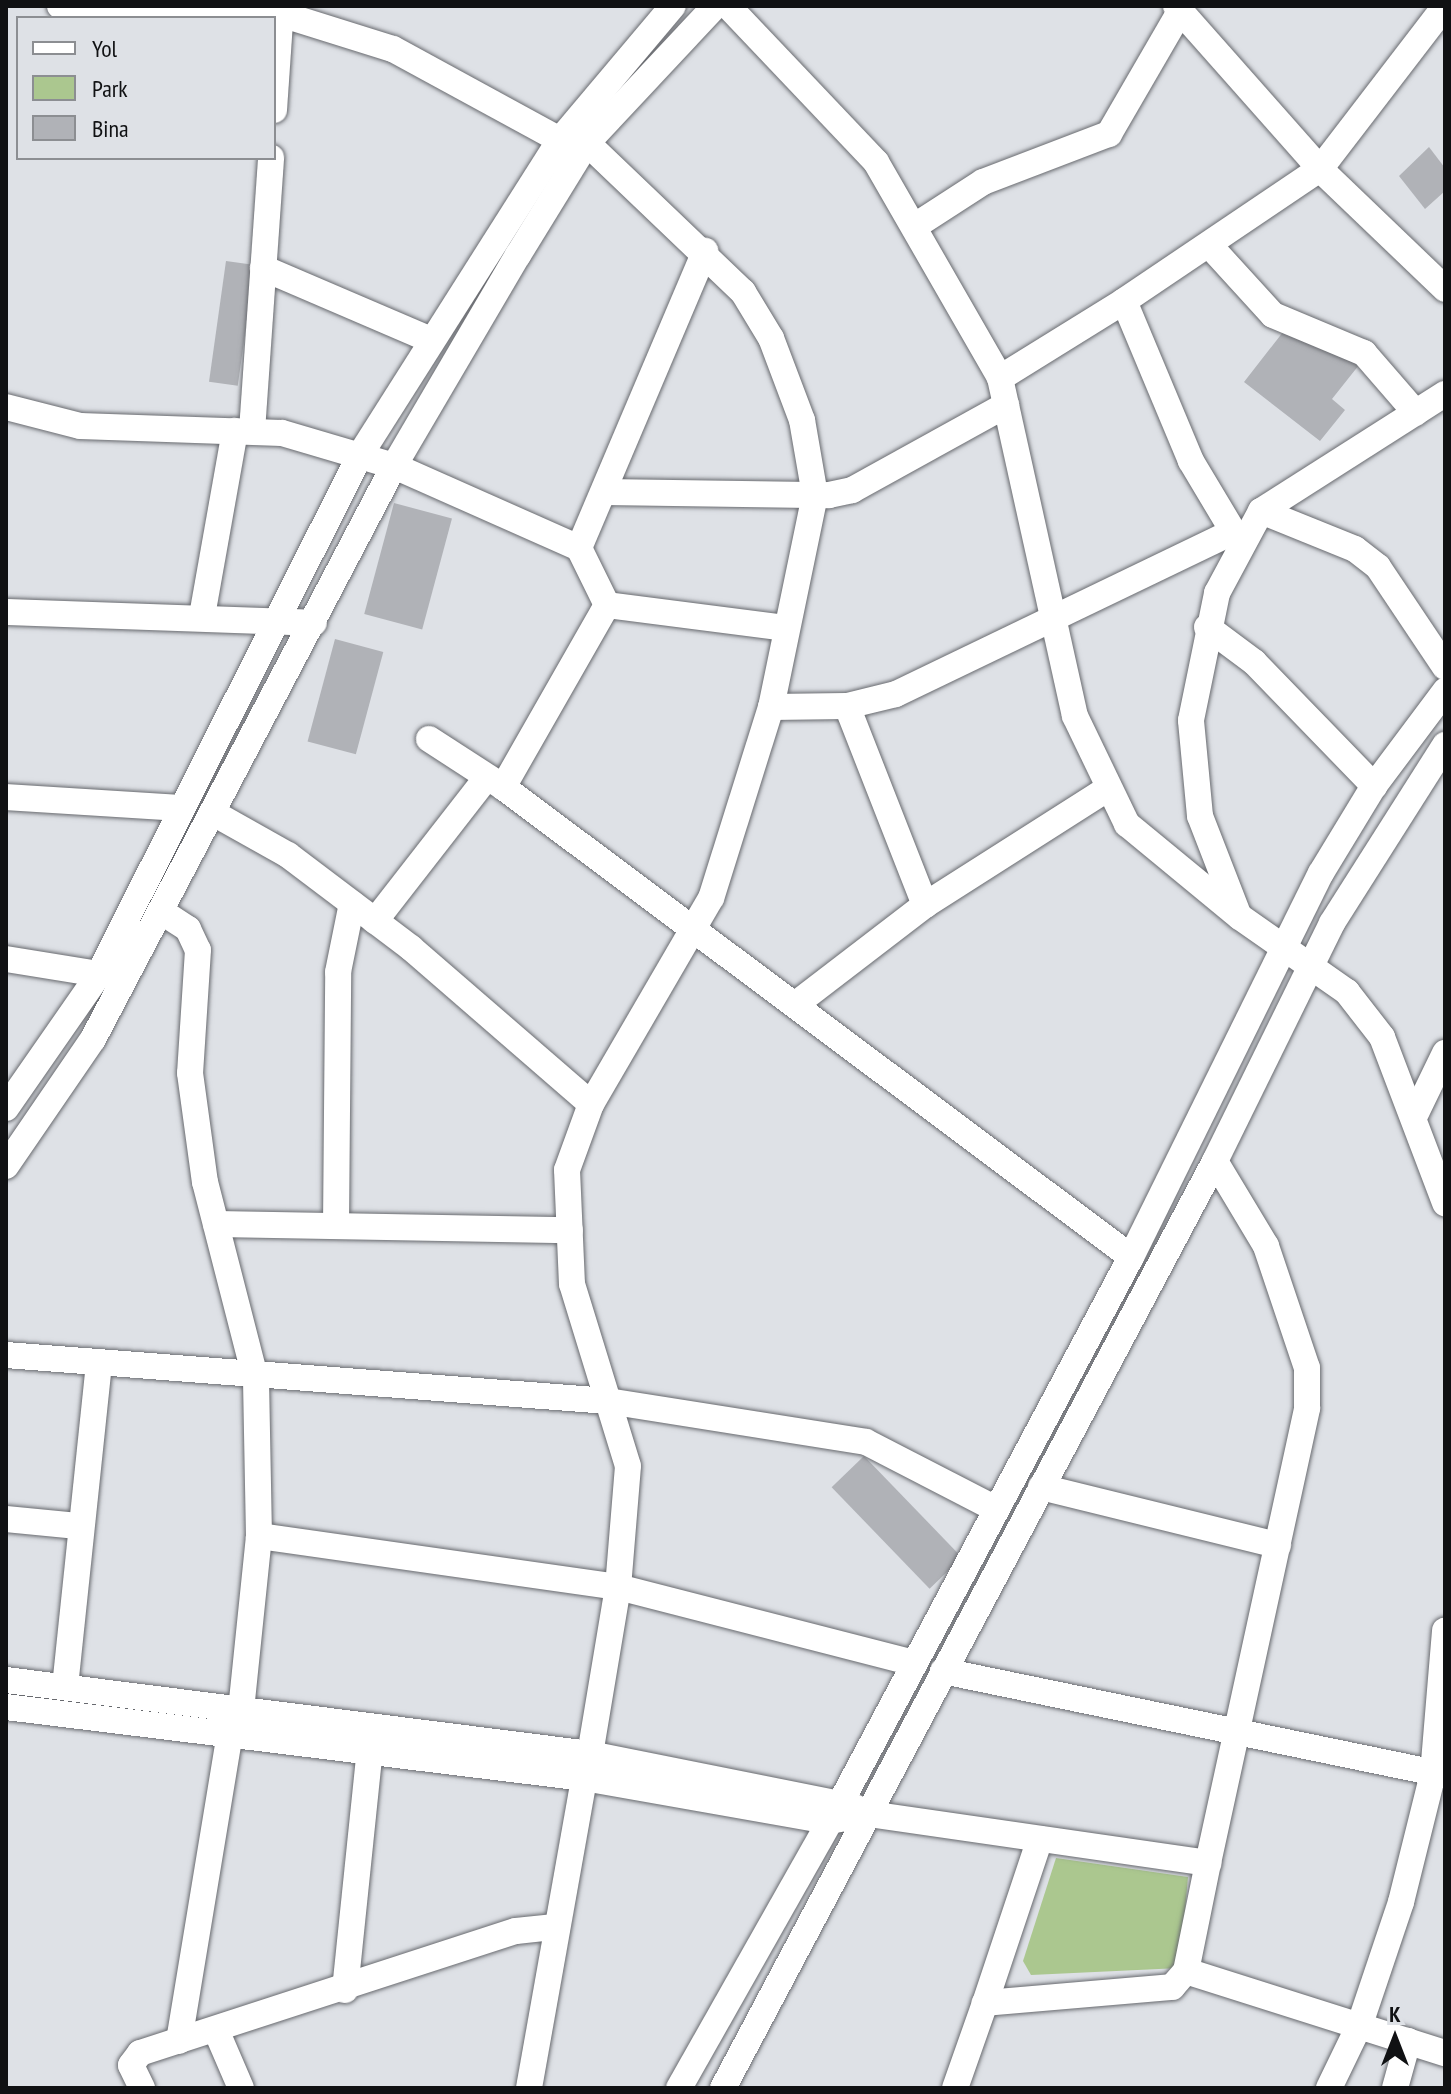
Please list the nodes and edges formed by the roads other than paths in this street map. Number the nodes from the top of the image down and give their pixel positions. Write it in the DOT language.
graph roads {
  1 [pos="60,6"];
  2 [pos="673,6"];
  3 [pos="715,6"];
  4 [pos="728,6"];
  5 [pos="1445,6"];
  6 [pos="281,10"];
  7 [pos="1177,10"];
  8 [pos="100,13"];
  9 [pos="1436,34"];
  10 [pos="276,81"];
  11 [pos="560,140"];
  12 [pos="587,143"];
  13 [pos="271,160"];
  14 [pos="1320,169"];
  15 [pos="915,226"];
  16 [pos="1210,246"];
  17 [pos="705,251"];
  18 [pos="263,268"];
  19 [pos="1445,289"];
  20 [pos="1124,301"];
  21 [pos="431,340"];
  22 [pos="1000,378"];
  23 [pos="1435,404"];
  24 [pos="1006,405"];
  25 [pos="6,407"];
  26 [pos="244,431"];
  27 [pos="360,455"];
  28 [pos="394,466"];
  29 [pos="604,492"];
  30 [pos="815,495"];
  31 [pos="1261,511"];
  32 [pos="1235,538"];
  33 [pos="579,548"];
  34 [pos="607,605"];
  35 [pos="6,612"];
  36 [pos="202,616"];
  37 [pos="1053,616"];
  38 [pos="275,617"];
  39 [pos="314,623"];
  40 [pos="1207,627"];
  41 [pos="786,628"];
  42 [pos="1445,667"];
  43 [pos="1445,691"];
  44 [pos="847,706"];
  45 [pos="771,707"];
  46 [pos="429,739"];
  47 [pos="1445,745"];
  48 [pos="495,782"];
  49 [pos="1374,786"];
  50 [pos="1109,788"];
  51 [pos="6,797"];
  52 [pos="180,808"];
  53 [pos="215,814"];
  54 [pos="352,903"];
  55 [pos="925,905"];
  56 [pos="162,912"];
  57 [pos="1240,917"];
  58 [pos="375,921"];
  59 [pos="694,927"];
  60 [pos="1283,950"];
  61 [pos="6,959"];
  62 [pos="1311,965"];
  63 [pos="99,974"];
  64 [pos="796,1004"];
  65 [pos="1445,1053"];
  66 [pos="591,1104"];
  67 [pos="6,1108"];
  68 [pos="1416,1113"];
  69 [pos="1215,1161"];
  70 [pos="6,1166"];
  71 [pos="1445,1203"];
  72 [pos="216,1224"];
  73 [pos="336,1226"];
  74 [pos="570,1230"];
  75 [pos="1131,1257"];
  76 [pos="6,1355"];
  77 [pos="99,1364"];
  78 [pos="256,1380"];
  79 [pos="608,1401"];
  80 [pos="1041,1487"];
  81 [pos="996,1509"];
  82 [pos="6,1519"];
  83 [pos="78,1526"];
  84 [pos="259,1536"];
  85 [pos="1278,1545"];
  86 [pos="618,1587"];
  87 [pos="1445,1631"];
  88 [pos="914,1663"];
  89 [pos="943,1671"];
  90 [pos="6,1680"];
  91 [pos="65,1687"];
  92 [pos="6,1707"];
  93 [pos="236,1721"];
  94 [pos="1240,1732"];
  95 [pos="370,1749"];
  96 [pos="587,1766"];
  97 [pos="1439,1774"];
  98 [pos="836,1810"];
  99 [pos="869,1814"];
  100 [pos="1040,1839"];
  101 [pos="1208,1863"];
  102 [pos="555,1927"];
  103 [pos="1186,1971"];
  104 [pos="345,1990"];
  105 [pos="985,2003"];
  106 [pos="1360,2024"];
  107 [pos="216,2030"];
  108 [pos="179,2041"];
  109 [pos="1408,2041"];
  110 [pos="1445,2053"];
  111 [pos="142,2088"];
  112 [pos="241,2088"];
  113 [pos="529,2088"];
  114 [pos="679,2088"];
  115 [pos="723,2088"];
  116 [pos="955,2088"];
  117 [pos="1329,2088"];
  118 [pos="1395,2088"];
  1 -- 8 [label="street"];
  2 -- 11 [label="street"];
  3 -- 12 [label="street"];
  4 -- 15 [label="street"];
  5 -- 9 [label="street"];
  6 -- 8 [label="street"];
  6 -- 10 [label="street"];
  6 -- 11 [label="street"];
  7 -- 14 [label="street"];
  7 -- 15 [label="street"];
  9 -- 14 [label="street"];
  11 -- 21 [label="street"];
  12 -- 17 [label="street"];
  12 -- 28 [label="street"];
  13 -- 18 [label="street"];
  14 -- 16 [label="street"];
  14 -- 19 [label="street"];
  15 -- 22 [label="street"];
  16 -- 20 [label="street"];
  16 -- 23 [label="street"];
  17 -- 29 [label="street"];
  17 -- 30 [label="street"];
  18 -- 21 [label="street"];
  18 -- 26 [label="street"];
  20 -- 22 [label="street"];
  20 -- 32 [label="street"];
  21 -- 27 [label="street"];
  22 -- 24 [label="street"];
  23 -- 31 [label="street"];
  24 -- 30 [label="street"];
  24 -- 37 [label="street"];
  25 -- 26 [label="street"];
  26 -- 27 [label="street"];
  26 -- 36 [label="street"];
  27 -- 28 [label="street"];
  27 -- 38 [label="street"];
  28 -- 33 [label="street"];
  28 -- 39 [label="street"];
  29 -- 30 [label="street"];
  29 -- 33 [label="street"];
  30 -- 41 [label="street"];
  31 -- 32 [label="street"];
  31 -- 42 [label="street"];
  32 -- 37 [label="street"];
  32 -- 40 [label="street"];
  33 -- 34 [label="street"];
  34 -- 41 [label="street"];
  34 -- 48 [label="street"];
  35 -- 36 [label="street"];
  36 -- 38 [label="street"];
  37 -- 44 [label="street"];
  37 -- 50 [label="street"];
  38 -- 39 [label="street"];
  38 -- 52 [label="street"];
  39 -- 53 [label="street"];
  40 -- 49 [label="street"];
  40 -- 57 [label="street"];
  41 -- 45 [label="street"];
  43 -- 49 [label="street"];
  44 -- 45 [label="street"];
  44 -- 55 [label="street"];
  45 -- 59 [label="street"];
  46 -- 48 [label="street"];
  47 -- 62 [label="street"];
  48 -- 58 [label="street"];
  48 -- 59 [label="street"];
  49 -- 60 [label="street"];
  50 -- 55 [label="street"];
  50 -- 57 [label="street"];
  51 -- 52 [label="street"];
  52 -- 63 [label="street"];
  53 -- 54 [label="street"];
  53 -- 56 [label="street"];
  54 -- 58 [label="street"];
  54 -- 73 [label="street"];
  55 -- 64 [label="street"];
  56 -- 70 [label="street"];
  56 -- 72 [label="street"];
  57 -- 60 [label="street"];
  58 -- 66 [label="street"];
  59 -- 64 [label="street"];
  59 -- 66 [label="street"];
  60 -- 62 [label="street"];
  60 -- 75 [label="street"];
  61 -- 63 [label="street"];
  62 -- 68 [label="street"];
  62 -- 69 [label="street"];
  63 -- 67 [label="street"];
  64 -- 75 [label="street"];
  65 -- 68 [label="street"];
  66 -- 74 [label="street"];
  68 -- 71 [label="street"];
  69 -- 80 [label="street"];
  69 -- 85 [label="street"];
  72 -- 73 [label="street"];
  72 -- 78 [label="street"];
  73 -- 74 [label="street"];
  74 -- 79 [label="street"];
  75 -- 81 [label="street"];
  76 -- 77 [label="street"];
  77 -- 78 [label="street"];
  77 -- 83 [label="street"];
  78 -- 79 [label="street"];
  78 -- 84 [label="street"];
  79 -- 81 [label="street"];
  79 -- 86 [label="street"];
  80 -- 85 [label="street"];
  80 -- 89 [label="street"];
  81 -- 88 [label="street"];
  82 -- 83 [label="street"];
  83 -- 91 [label="street"];
  84 -- 86 [label="street"];
  84 -- 93 [label="street"];
  85 -- 94 [label="street"];
  86 -- 88 [label="street"];
  86 -- 96 [label="street"];
  87 -- 97 [label="street"];
  88 -- 98 [label="street"];
  89 -- 94 [label="street"];
  89 -- 99 [label="street"];
  90 -- 91 [label="street"];
  91 -- 93 [label="street"];
  92 -- 93 [label="street"];
  93 -- 95 [label="street"];
  93 -- 96 [label="street"];
  93 -- 108 [label="street"];
  94 -- 97 [label="street"];
  94 -- 101 [label="street"];
  95 -- 96 [label="street"];
  95 -- 104 [label="street"];
  96 -- 98 [label="street"];
  96 -- 102 [label="street"];
  97 -- 106 [label="street"];
  98 -- 99 [label="street"];
  98 -- 114 [label="street"];
  99 -- 100 [label="street"];
  99 -- 115 [label="street"];
  100 -- 101 [label="street"];
  100 -- 105 [label="street"];
  101 -- 103 [label="street"];
  102 -- 104 [label="street"];
  102 -- 113 [label="street"];
  103 -- 105 [label="street"];
  103 -- 106 [label="street"];
  104 -- 107 [label="street"];
  105 -- 116 [label="street"];
  106 -- 109 [label="street"];
  106 -- 117 [label="street"];
  107 -- 108 [label="street"];
  107 -- 112 [label="street"];
  108 -- 111 [label="street"];
  109 -- 110 [label="street"];
  109 -- 118 [label="street"];
}
